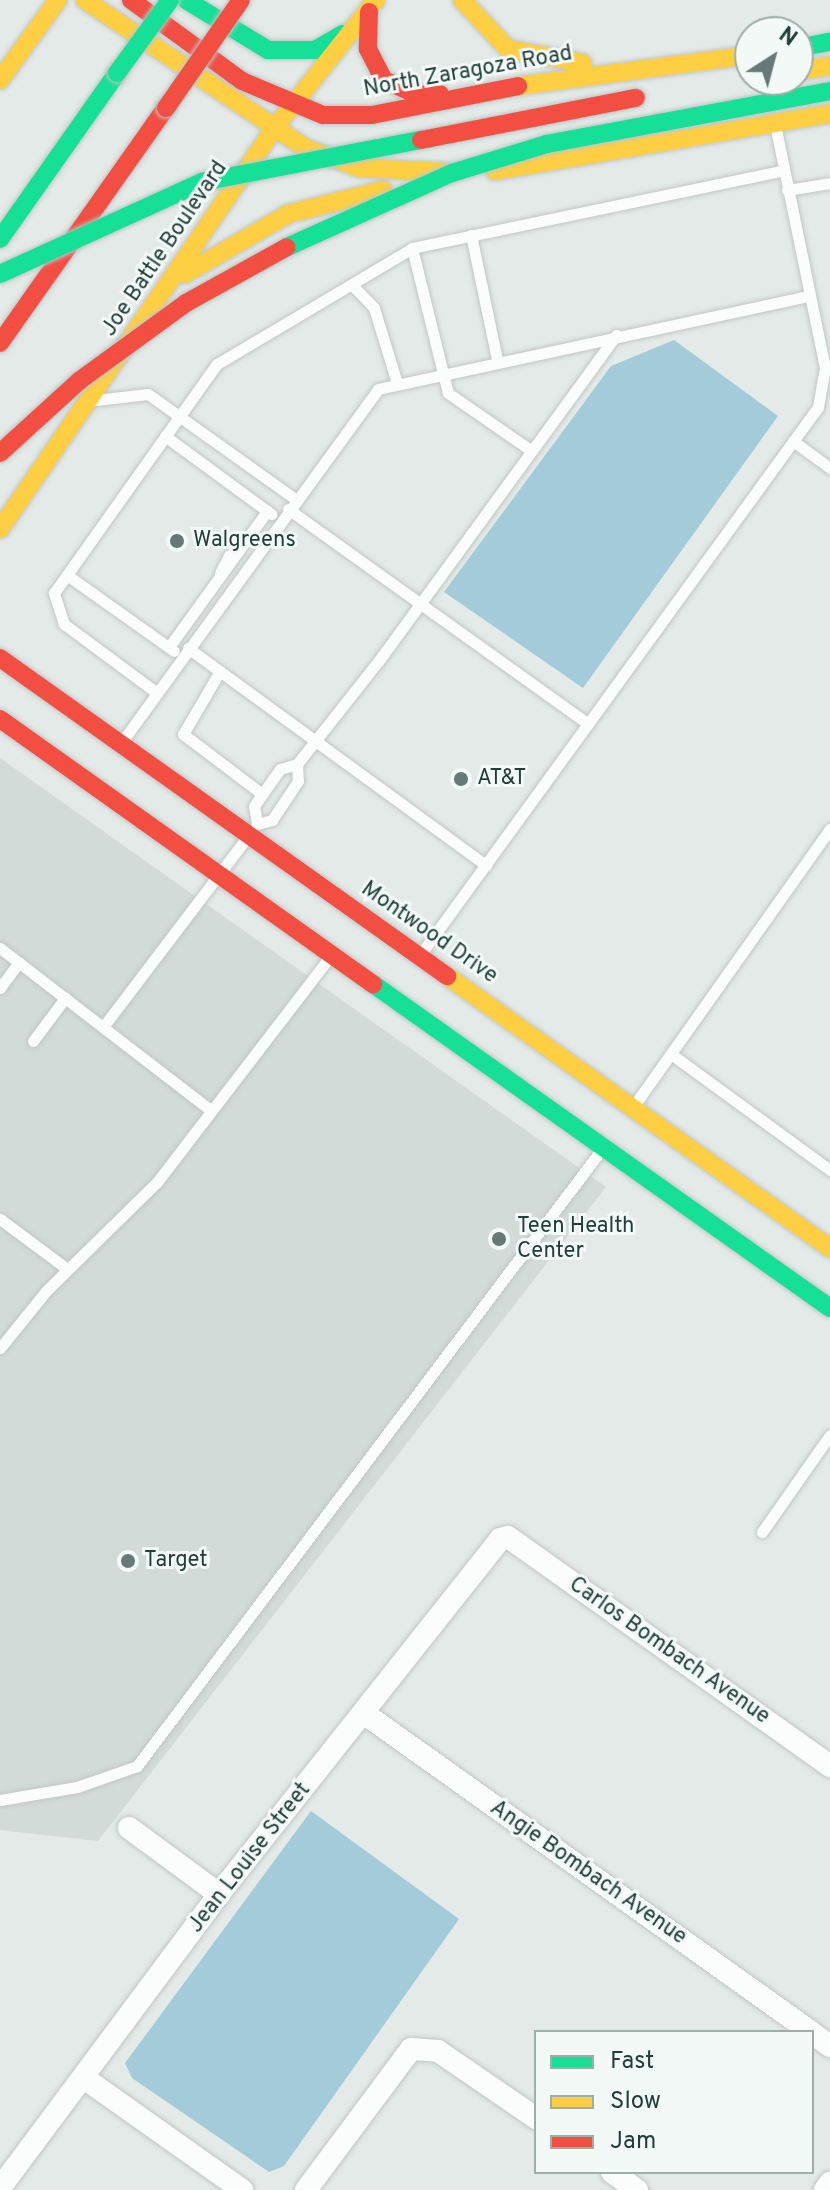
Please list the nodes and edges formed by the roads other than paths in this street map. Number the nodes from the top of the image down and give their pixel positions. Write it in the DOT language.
graph roads {
  1 [pos="58,0"];
  2 [pos="85,0"];
  3 [pos="131,0"];
  4 [pos="170,0"];
  5 [pos="186,0"];
  6 [pos="241,0"];
  7 [pos="462,0"];
  8 [pos="373,6"];
  9 [pos="734,57"];
  10 [pos="700,62"];
  11 [pos="0,80"];
  12 [pos="830,91"];
  13 [pos="461,93"];
  14 [pos="652,95"];
  15 [pos="290,107"];
  16 [pos="830,114"];
  17 [pos="774,124"];
  18 [pos="273,130"];
  19 [pos="784,170"];
  20 [pos="521,171"];
  21 [pos="830,183"];
  22 [pos="787,190"];
  23 [pos="471,235"];
  24 [pos="0,239"];
  25 [pos="412,248"];
  26 [pos="0,274"];
  27 [pos="173,283"];
  28 [pos="354,287"];
  29 [pos="809,296"];
  30 [pos="616,335"];
  31 [pos="0,343"];
  32 [pos="497,359"];
  33 [pos="443,371"];
  34 [pos="396,380"];
  35 [pos="91,401"];
  36 [pos="180,416"];
  37 [pos="165,436"];
  38 [pos="793,441"];
  39 [pos="532,451"];
  40 [pos="0,453"];
  41 [pos="830,468"];
  42 [pos="291,504"];
  43 [pos="267,511"];
  44 [pos="280,520"];
  45 [pos="2,524"];
  46 [pos="253,531"];
  47 [pos="239,540"];
  48 [pos="0,542"];
  49 [pos="229,555"];
  50 [pos="67,575"];
  51 [pos="216,581"];
  52 [pos="420,604"];
  53 [pos="0,633"];
  54 [pos="169,647"];
  55 [pos="185,652"];
  56 [pos="0,658"];
  57 [pos="220,671"];
  58 [pos="41,687"];
  59 [pos="157,693"];
  60 [pos="0,719"];
  61 [pos="588,724"];
  62 [pos="314,740"];
  63 [pos="121,743"];
  64 [pos="297,764"];
  65 [pos="262,794"];
  66 [pos="253,829"];
  67 [pos="830,829"];
  68 [pos="486,865"];
  69 [pos="222,872"];
  70 [pos="0,948"];
  71 [pos="331,954"];
  72 [pos="419,956"];
  73 [pos="19,962"];
  74 [pos="0,988"];
  75 [pos="65,998"];
  76 [pos="103,1027"];
  77 [pos="33,1041"];
  78 [pos="671,1054"];
  79 [pos="633,1107"];
  80 [pos="212,1111"];
  81 [pos="604,1147"];
  82 [pos="830,1170"];
  83 [pos="0,1219"];
  84 [pos="830,1248"];
  85 [pos="67,1269"];
  86 [pos="830,1308"];
  87 [pos="0,1348"];
  88 [pos="830,1435"];
  89 [pos="762,1532"];
  90 [pos="508,1537"];
  91 [pos="365,1714"];
  92 [pos="830,1766"];
  93 [pos="0,1800"];
  94 [pos="129,1828"];
  95 [pos="219,1894"];
  96 [pos="808,2030"];
  97 [pos="84,2078"];
  98 [pos="534,2117"];
  99 [pos="615,2174"];
  100 [pos="830,2183"];
  101 [pos="0,2188"];
  102 [pos="242,2190"];
  103 [pos="306,2190"];
  104 [pos="637,2190"];
  105 [pos="825,2190"];
  1 -- 11 [label="main road"];
  2 -- 18 [label="main road"];
  3 -- 15 [label="main road, North Zaragoza Road"];
  4 -- 24 [label="main road, bridge"];
  5 -- 8 [label="main road"];
  6 -- 31 [label="main road, bridge"];
  7 -- 10 [label="main road"];
  8 -- 13 [label="main road"];
  8 -- 15 [label="main road, Joe Battle Boulevard"];
  9 -- 10 [label="main road, North Zaragoza Road"];
  10 -- 13 [label="main road, North Zaragoza Road"];
  12 -- 40 [label="main road, bridge"];
  13 -- 15 [label="main road, North Zaragoza Road"];
  14 -- 26 [label="main road, bridge"];
  15 -- 18 [label="main road, Joe Battle Boulevard"];
  16 -- 17 [label="main road"];
  17 -- 19 [label="lane"];
  17 -- 20 [label="main road"];
  18 -- 20 [label="main road"];
  18 -- 27 [label="main road, Joe Battle Boulevard"];
  19 -- 22 [label="lane"];
  19 -- 23 [label="lane"];
  20 -- 27 [label="main road"];
  21 -- 22 [label="lane"];
  22 -- 29 [label="lane"];
  23 -- 25 [label="lane"];
  23 -- 32 [label="lane"];
  25 -- 28 [label="lane"];
  25 -- 33 [label="lane"];
  27 -- 35 [label="main road, Joe Battle Boulevard"];
  28 -- 34 [label="lane"];
  28 -- 36 [label="lane"];
  29 -- 30 [label="lane"];
  29 -- 38 [label="lane"];
  30 -- 32 [label="lane"];
  30 -- 39 [label="lane"];
  32 -- 33 [label="lane"];
  33 -- 34 [label="lane"];
  33 -- 39 [label="lane"];
  34 -- 42 [label="lane"];
  35 -- 36 [label="lane"];
  35 -- 45 [label="main road, Joe Battle Boulevard"];
  36 -- 37 [label="lane"];
  36 -- 42 [label="lane"];
  37 -- 43 [label="lane"];
  37 -- 50 [label="lane"];
  38 -- 41 [label="lane"];
  38 -- 61 [label="lane"];
  39 -- 52 [label="lane"];
  42 -- 44 [label="lane"];
  42 -- 52 [label="lane"];
  43 -- 44 [label="lane"];
  43 -- 46 [label="lane"];
  44 -- 55 [label="lane"];
  45 -- 48 [label="main road, Joe Battle Boulevard"];
  46 -- 47 [label="lane"];
  46 -- 51 [label="lane"];
  49 -- 51 [label="lane"];
  50 -- 54 [label="lane"];
  50 -- 59 [label="lane"];
  51 -- 54 [label="lane"];
  52 -- 61 [label="lane"];
  52 -- 62 [label="lane"];
  53 -- 58 [label="main road"];
  54 -- 55 [label="lane"];
  55 -- 57 [label="lane"];
  55 -- 59 [label="lane"];
  56 -- 58 [label="main road, Montwood Drive"];
  57 -- 62 [label="lane"];
  57 -- 65 [label="lane"];
  58 -- 63 [label="main road, Montwood Drive"];
  59 -- 63 [label="lane"];
  60 -- 69 [label="main road"];
  61 -- 68 [label="lane"];
  62 -- 64 [label="lane"];
  62 -- 68 [label="lane"];
  63 -- 66 [label="main road, Montwood Drive"];
  64 -- 65 [label="lane"];
  64 -- 66 [label="lane"];
  65 -- 66 [label="lane"];
  66 -- 69 [label="lane"];
  66 -- 72 [label="main road, Montwood Drive"];
  67 -- 78 [label="lane"];
  68 -- 72 [label="lane"];
  69 -- 71 [label="main road"];
  69 -- 76 [label="lane"];
  70 -- 73 [label="lane"];
  71 -- 80 [label="lane"];
  71 -- 81 [label="main road"];
  72 -- 79 [label="main road, Montwood Drive"];
  73 -- 74 [label="lane"];
  73 -- 75 [label="lane"];
  75 -- 76 [label="lane"];
  75 -- 77 [label="lane"];
  76 -- 80 [label="lane"];
  78 -- 79 [label="lane"];
  78 -- 82 [label="lane"];
  79 -- 84 [label="main road, Montwood Drive"];
  80 -- 85 [label="lane"];
  81 -- 86 [label="main road"];
  81 -- 93 [label="lane"];
  83 -- 85 [label="lane"];
  85 -- 87 [label="lane"];
  88 -- 89 [label="lane"];
  90 -- 91 [label="street, Jean Louise Street"];
  90 -- 92 [label="street, Carlos Bombach Avenue"];
  91 -- 95 [label="street, Jean Louise Street"];
  91 -- 96 [label="street, Angie Bombach Avenue"];
  94 -- 95 [label="street"];
  95 -- 97 [label="street, Jean Louise Street"];
  97 -- 101 [label="street, Jean Louise Street"];
  97 -- 102 [label="street"];
  98 -- 103 [label="street"];
  99 -- 104 [label="street"];
  100 -- 105 [label="street"];
}
